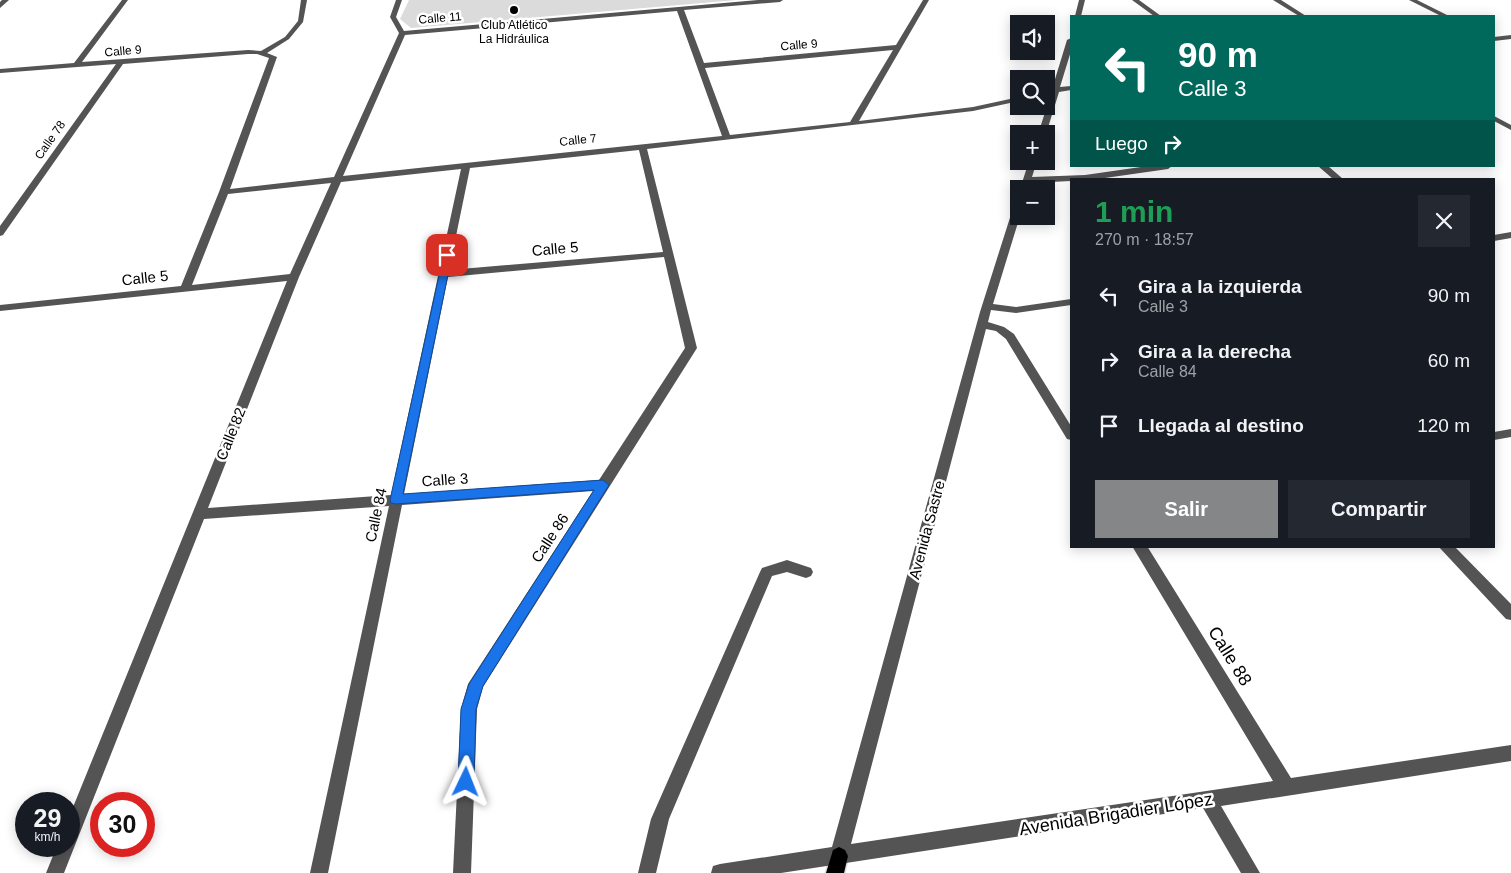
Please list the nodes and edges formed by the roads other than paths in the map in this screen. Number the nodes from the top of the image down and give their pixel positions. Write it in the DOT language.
graph roads {
  1 [pos="3,0"];
  2 [pos="125,0"];
  3 [pos="304,0"];
  4 [pos="399,0"];
  5 [pos="780,0"];
  6 [pos="926,0"];
  7 [pos="1082,0"];
  8 [pos="1135,0"];
  9 [pos="1276,0"];
  10 [pos="1412,0"];
  11 [pos="0,6"];
  12 [pos="680,9"];
  13 [pos="1078,15"];
  14 [pos="1157,15"];
  15 [pos="1301,15"];
  16 [pos="1444,15"];
  17 [pos="402,33"];
  18 [pos="1511,37"];
  19 [pos="1495,39"];
  20 [pos="1070,44"];
  21 [pos="900,46"];
  22 [pos="262,53"];
  23 [pos="121,62"];
  24 [pos="76,66"];
  25 [pos="700,66"];
  26 [pos="0,72"];
  27 [pos="1070,88"];
  28 [pos="1057,90"];
  29 [pos="1010,101"];
  30 [pos="1502,123"];
  31 [pos="853,124"];
  32 [pos="1045,125"];
  33 [pos="1511,128"];
  34 [pos="727,137"];
  35 [pos="642,146"];
  36 [pos="466,165"];
  37 [pos="1161,167"];
  38 [pos="1323,167"];
  39 [pos="1086,178"];
  40 [pos="1338,178"];
  41 [pos="336,179"];
  42 [pos="1070,180"];
  43 [pos="1055,181"];
  44 [pos="224,192"];
  45 [pos="1013,225"];
  46 [pos="0,233"];
  47 [pos="1511,236"];
  48 [pos="1495,238"];
  49 [pos="669,254"];
  50 [pos="443,274"];
  51 [pos="294,277"];
  52 [pos="185,288"];
  53 [pos="1070,302"];
  54 [pos="987,306"];
  55 [pos="0,308"];
  56 [pos="982,324"];
  57 [pos="1511,433"];
  58 [pos="1070,434"];
  59 [pos="1495,436"];
  60 [pos="603,485"];
  61 [pos="396,500"];
  62 [pos="198,514"];
  63 [pos="1140,548"];
  64 [pos="1447,548"];
  65 [pos="806,572"];
  66 [pos="1511,614"];
  67 [pos="1511,753"];
  68 [pos="1287,787"];
  69 [pos="1208,800"];
  70 [pos="80,811"];
  71 [pos="62,857"];
  72 [pos="837,864"];
  73 [pos="55,873"];
  74 [pos="320,873"];
  75 [pos="462,873"];
  76 [pos="647,873"];
  77 [pos="720,873"];
  78 [pos="1251,873"];
  1 -- 11 [label="street"];
  2 -- 24 [label="street"];
  3 -- 22 [label="street"];
  4 -- 17 [label="street"];
  5 -- 12 [label="street, Calle 11"];
  6 -- 21 [label="street"];
  7 -- 13 [label="street"];
  8 -- 14 [label="street"];
  9 -- 15 [label="street"];
  10 -- 16 [label="street"];
  12 -- 17 [label="street, Calle 11"];
  12 -- 25 [label="street"];
  17 -- 41 [label="street, Calle 82"];
  18 -- 19 [label="street"];
  20 -- 28 [label="street"];
  21 -- 25 [label="street, Calle 9"];
  21 -- 31 [label="street"];
  22 -- 23 [label="street, Calle 9"];
  22 -- 44 [label="street"];
  23 -- 24 [label="street, Calle 9"];
  23 -- 46 [label="street, Calle 78"];
  24 -- 26 [label="street, Calle 9"];
  25 -- 34 [label="street"];
  27 -- 28 [label="street"];
  28 -- 32 [label="street"];
  29 -- 31 [label="street, Calle 7"];
  30 -- 33 [label="street"];
  31 -- 34 [label="street, Calle 7"];
  34 -- 35 [label="street, Calle 7"];
  35 -- 36 [label="street, Calle 7"];
  35 -- 49 [label="street, Calle 86"];
  36 -- 41 [label="street, Calle 7"];
  36 -- 50 [label="street, Calle 84"];
  37 -- 39 [label="street"];
  38 -- 40 [label="street"];
  41 -- 44 [label="street, Calle 7"];
  41 -- 51 [label="street, Calle 82"];
  42 -- 43 [label="street"];
  44 -- 52 [label="street"];
  45 -- 54 [label="street, Avenida Sastre"];
  47 -- 48 [label="street"];
  49 -- 50 [label="street, Calle 5"];
  49 -- 60 [label="street, Calle 86"];
  50 -- 61 [label="street, Calle 84"];
  51 -- 52 [label="street, Calle 5"];
  51 -- 62 [label="street, Calle 82"];
  52 -- 55 [label="street, Calle 5"];
  53 -- 54 [label="street"];
  54 -- 56 [label="street, Avenida Sastre"];
  56 -- 58 [label="street"];
  56 -- 72 [label="street, Avenida Sastre"];
  57 -- 59 [label="street"];
  60 -- 61 [label="street, Calle 3"];
  60 -- 75 [label="street, Calle 86"];
  61 -- 62 [label="street, Calle 3"];
  61 -- 74 [label="street, Calle 84"];
  62 -- 70 [label="street, Calle 82"];
  63 -- 68 [label="street, Calle 88"];
  64 -- 66 [label="street"];
  65 -- 76 [label="street"];
  67 -- 68 [label="street, Avenida Brigadier López"];
  68 -- 69 [label="street, Avenida Brigadier López"];
  69 -- 72 [label="street, Avenida Brigadier López"];
  69 -- 78 [label="street"];
  71 -- 73 [label="street"];
  72 -- 77 [label="street, Avenida Brigadier López"];
}
